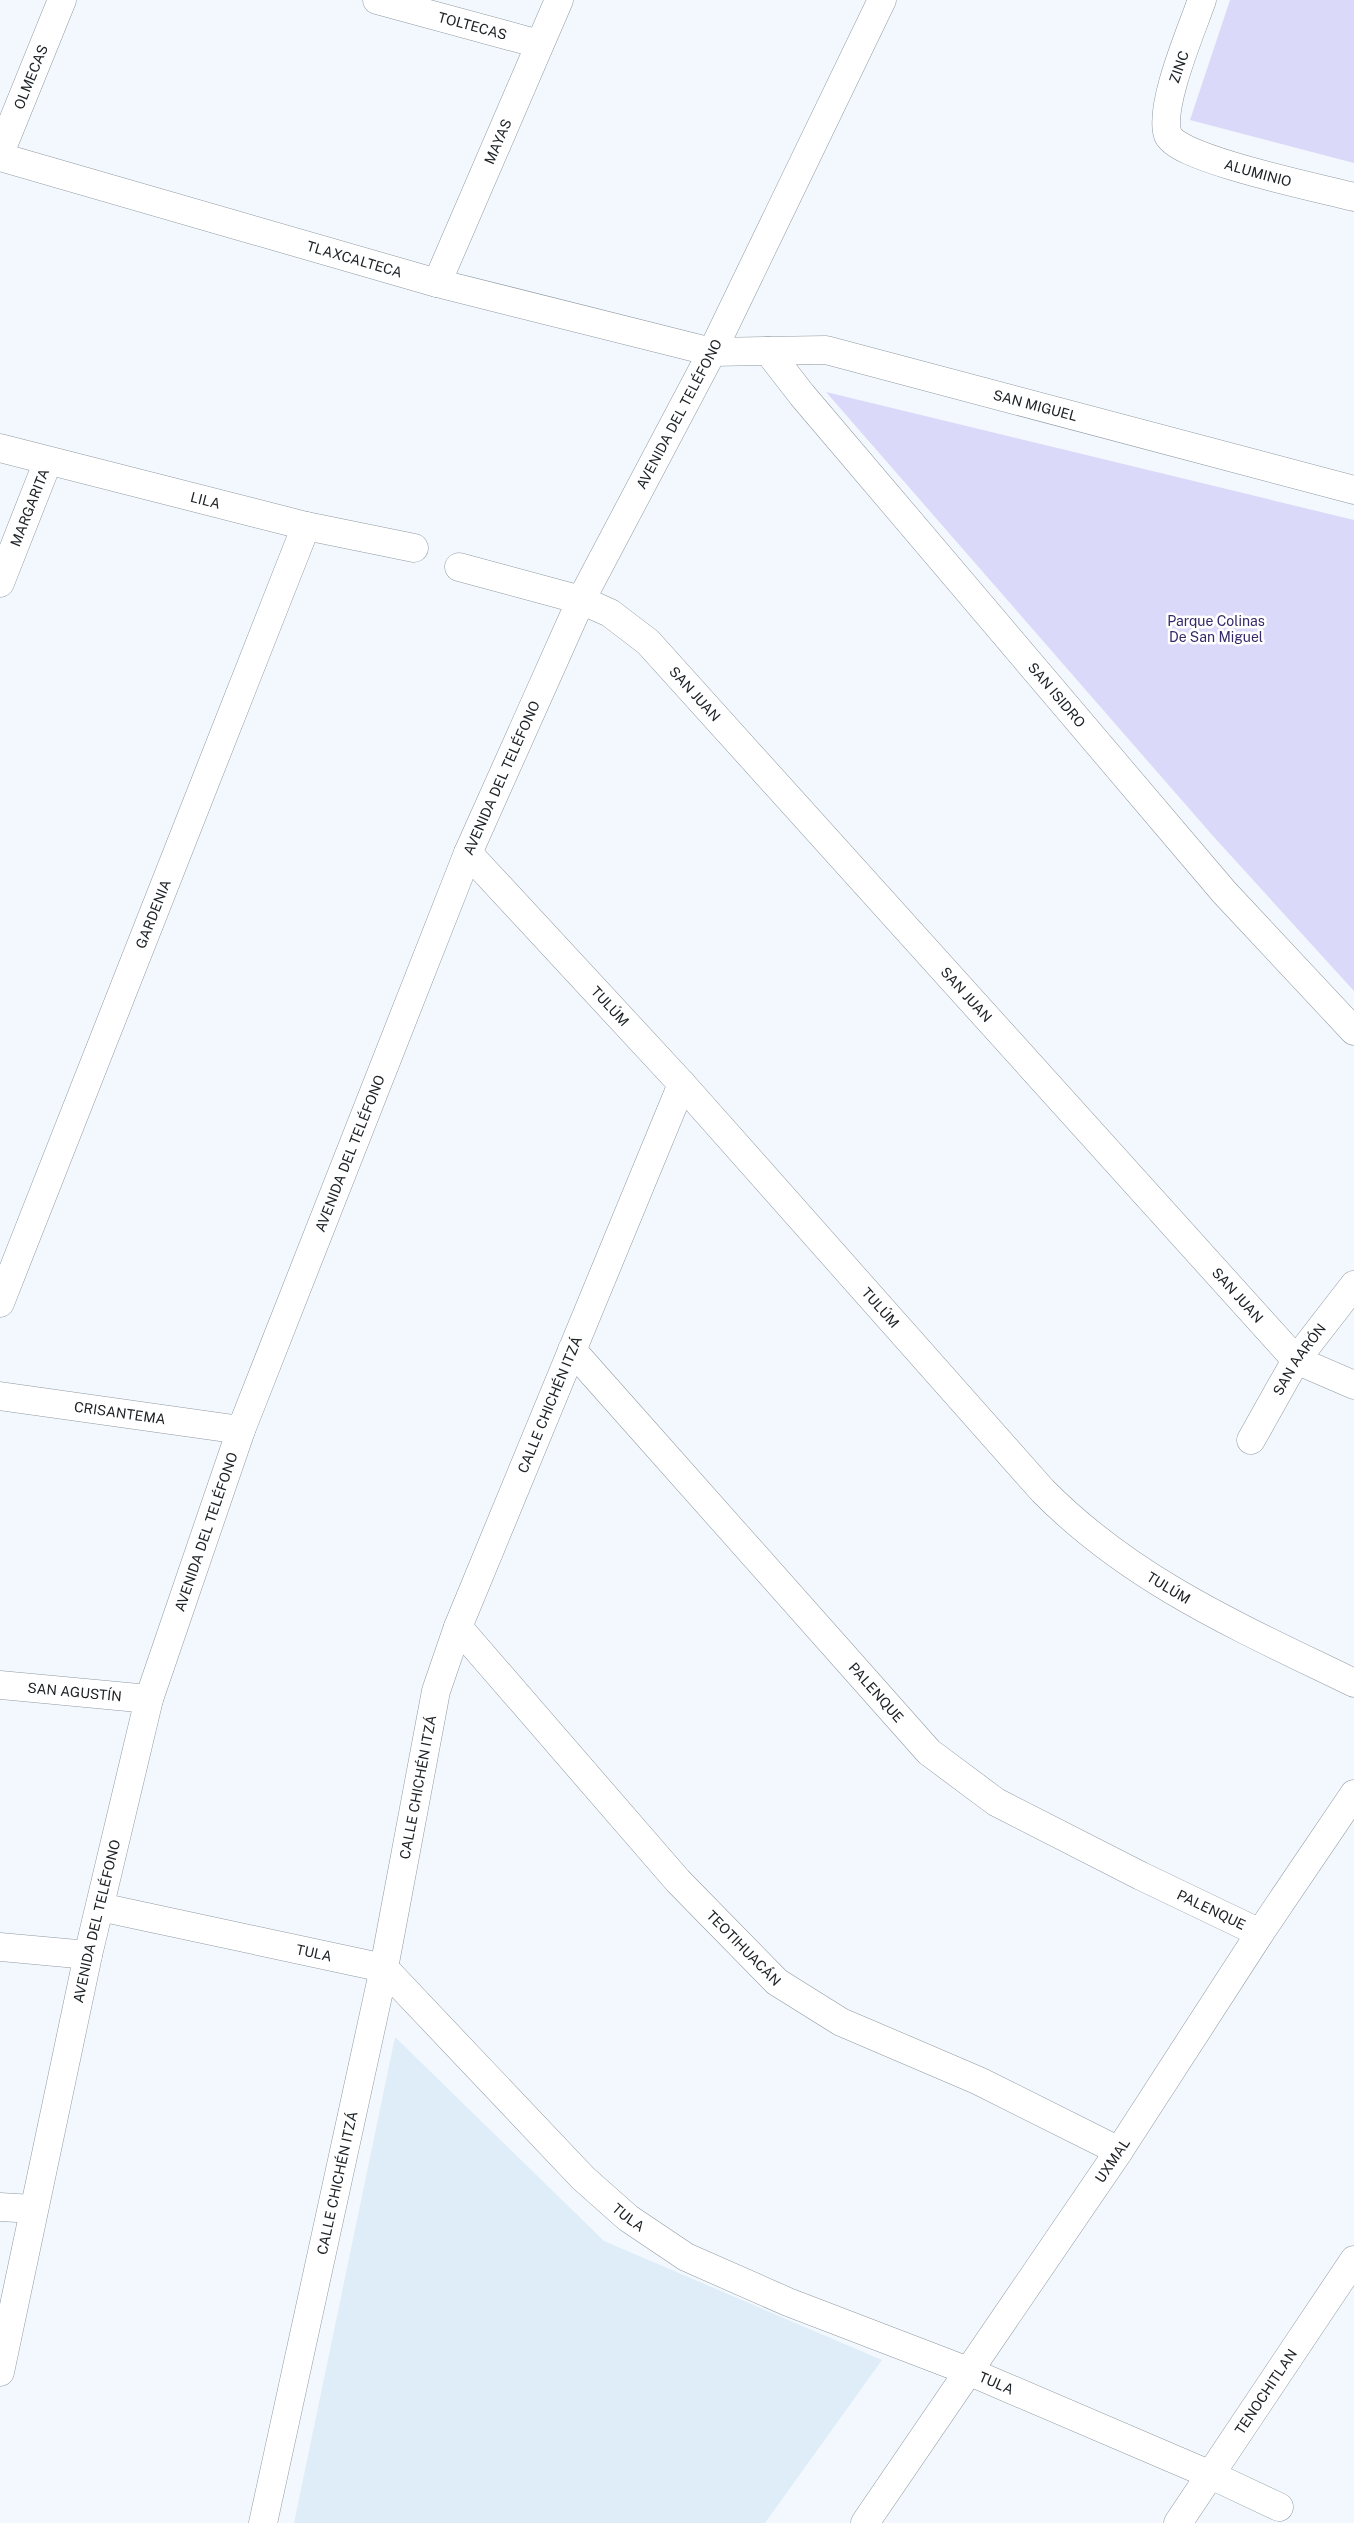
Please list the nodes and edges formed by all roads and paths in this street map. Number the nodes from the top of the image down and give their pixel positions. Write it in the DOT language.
graph roads {
  1 [pos="62,0"];
  2 [pos="377,0"];
  3 [pos="559,0"];
  4 [pos="882,0"];
  5 [pos="1202,0"];
  6 [pos="538,44"];
  7 [pos="1168,136"];
  8 [pos="0,154"];
  9 [pos="0,157"];
  10 [pos="1354,197"];
  11 [pos="438,283"];
  12 [pos="768,351"];
  13 [pos="712,352"];
  14 [pos="0,448"];
  15 [pos="48,461"];
  16 [pos="1354,490"];
  17 [pos="306,526"];
  18 [pos="414,548"];
  19 [pos="460,567"];
  20 [pos="0,583"];
  21 [pos="581,600"];
  22 [pos="468,853"];
  23 [pos="1354,1031"];
  24 [pos="682,1084"];
  25 [pos="1354,1285"];
  26 [pos="0,1303"];
  27 [pos="572,1350"];
  28 [pos="1296,1360"];
  29 [pos="1354,1386"];
  30 [pos="0,1396"];
  31 [pos="241,1430"];
  32 [pos="1251,1440"];
  33 [pos="458,1627"];
  34 [pos="1354,1683"];
  35 [pos="0,1685"];
  36 [pos="149,1699"];
  37 [pos="1354,1794"];
  38 [pos="100,1907"];
  39 [pos="1260,1933"];
  40 [pos="0,1947"];
  41 [pos="88,1955"];
  42 [pos="384,1968"];
  43 [pos="1119,2150"];
  44 [pos="0,2206"];
  45 [pos="33,2209"];
  46 [pos="1354,2260"];
  47 [pos="968,2371"];
  48 [pos="0,2372"];
  49 [pos="1211,2475"];
  50 [pos="1280,2507"];
  51 [pos="263,2523"];
  52 [pos="865,2523"];
  53 [pos="1178,2523"];
  1 -- 8 [label="street, OLMECAS"];
  2 -- 6 [label="street, TOLTECAS"];
  3 -- 6 [label="street, MAYAS"];
  4 -- 13 [label="street, AVENIDA DEL TELÉFONO"];
  5 -- 7 [label="street, ZINC"];
  6 -- 11 [label="street, MAYAS"];
  7 -- 10 [label="street, ALUMINIO"];
  9 -- 11 [label="street, TLAXCALTECA"];
  11 -- 13 [label="street, TLAXCALTECA"];
  12 -- 13 [label="street, SAN MIGUEL"];
  12 -- 16 [label="street, SAN MIGUEL"];
  12 -- 23 [label="street, SAN ISIDRO"];
  13 -- 21 [label="street, AVENIDA DEL TELÉFONO"];
  14 -- 15 [label="street, LILA"];
  15 -- 17 [label="street, LILA"];
  15 -- 20 [label="street, MARGARITA"];
  17 -- 18 [label="street, LILA"];
  17 -- 26 [label="street, GARDENIA"];
  19 -- 21 [label="street"];
  21 -- 22 [label="street, AVENIDA DEL TELÉFONO"];
  21 -- 28 [label="street, SAN JUAN"];
  22 -- 24 [label="street, TULÚM"];
  22 -- 31 [label="street, AVENIDA DEL TELÉFONO"];
  24 -- 27 [label="street, CALLE CHICHÉN ITZÁ"];
  24 -- 34 [label="street, TULÚM"];
  25 -- 28 [label="street, SAN AARÓN"];
  27 -- 33 [label="street, CALLE CHICHÉN ITZÁ"];
  27 -- 39 [label="street, PALENQUE"];
  28 -- 29 [label="street, SAN JUAN"];
  28 -- 32 [label="street, SAN AARÓN"];
  30 -- 31 [label="street, CRISANTEMA"];
  31 -- 36 [label="street, AVENIDA DEL TELÉFONO"];
  33 -- 42 [label="street, CALLE CHICHÉN ITZÁ"];
  33 -- 43 [label="street, TEOTIHUACÁN"];
  35 -- 36 [label="street, SAN AGUSTÍN"];
  36 -- 38 [label="street, AVENIDA DEL TELÉFONO"];
  37 -- 39 [label="street, UXMAL"];
  38 -- 41 [label="street, AVENIDA DEL TELÉFONO"];
  38 -- 42 [label="street, TULA"];
  39 -- 43 [label="street, UXMAL"];
  40 -- 41 [label="street"];
  41 -- 45 [label="street, AVENIDA DEL TELÉFONO"];
  42 -- 47 [label="street, TULA"];
  42 -- 51 [label="street, CALLE CHICHÉN ITZÁ"];
  43 -- 47 [label="street, UXMAL"];
  44 -- 45 [label="street"];
  45 -- 48 [label="street, AVENIDA DEL TELÉFONO"];
  46 -- 49 [label="street, TENOCHITLAN"];
  47 -- 49 [label="street, TULA"];
  47 -- 52 [label="street, UXMAL"];
  49 -- 50 [label="street, TULA"];
  49 -- 53 [label="street, TENOCHITLAN"];
}
